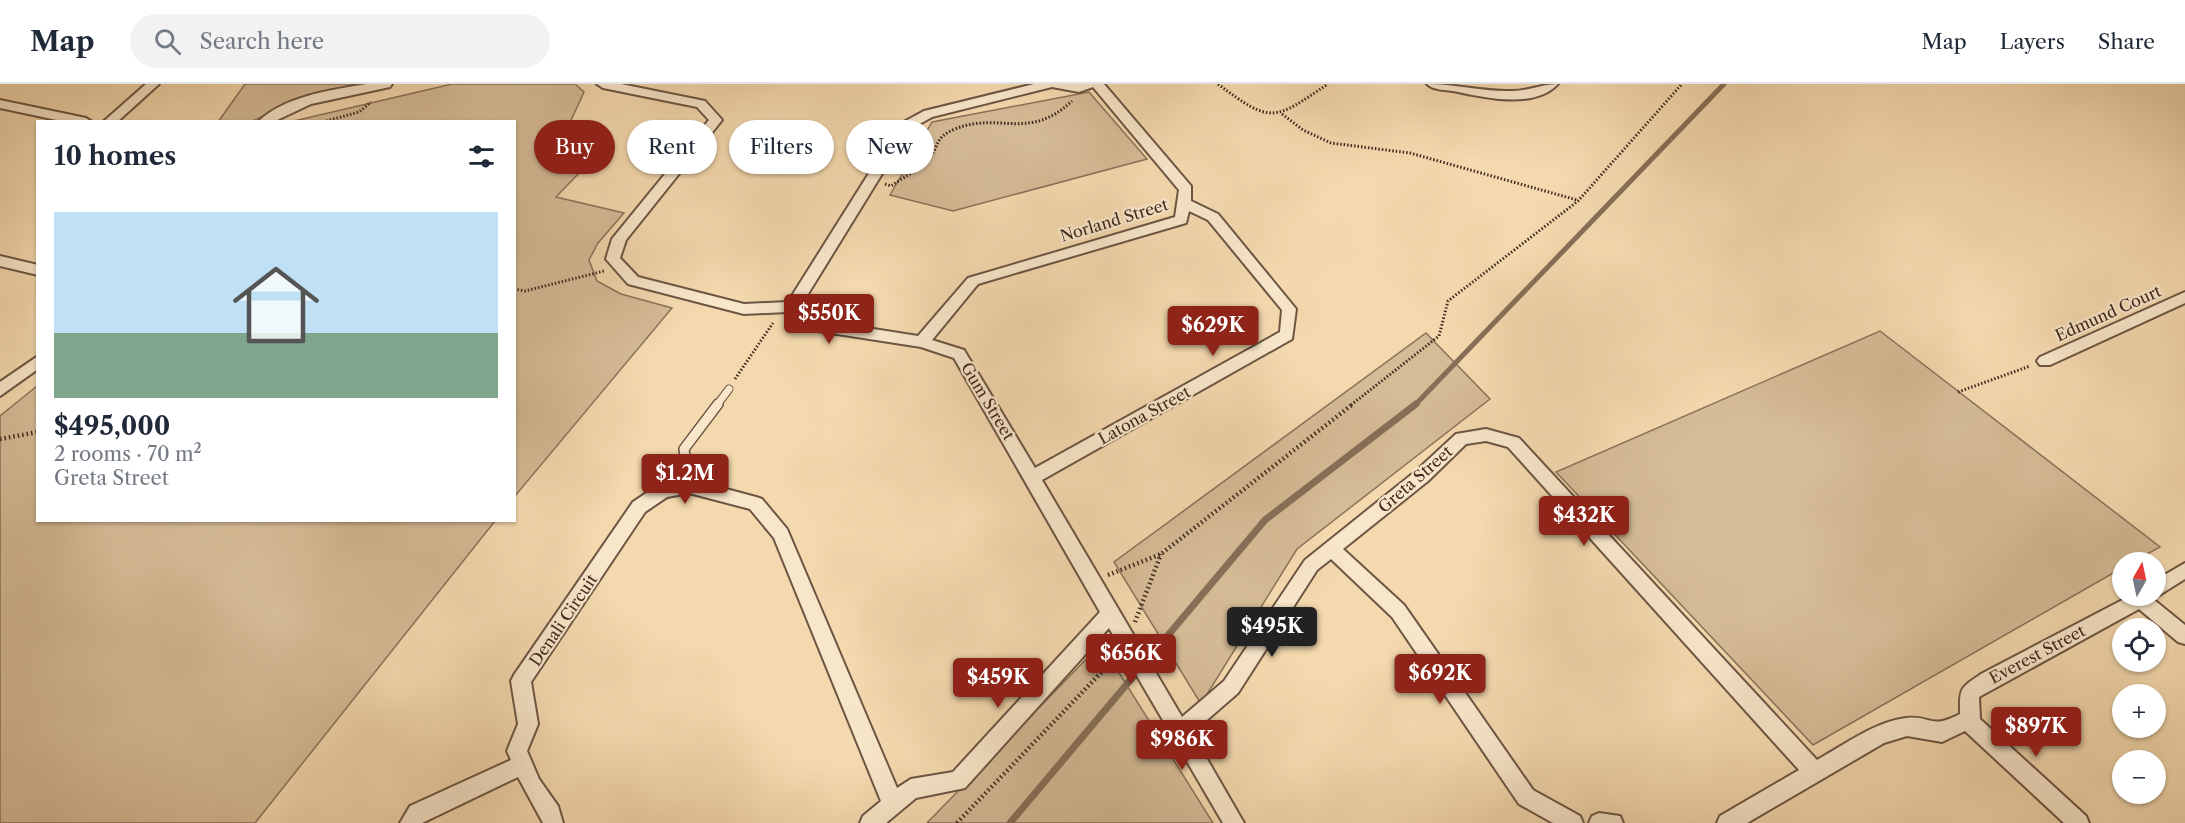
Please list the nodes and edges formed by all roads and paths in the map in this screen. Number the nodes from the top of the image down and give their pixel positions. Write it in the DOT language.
graph roads {
  1 [pos="153,84"];
  2 [pos="386,84"];
  3 [pos="603,84"];
  4 [pos="1049,84"];
  5 [pos="1054,84"];
  6 [pos="1090,84"];
  7 [pos="1218,84"];
  8 [pos="1328,84"];
  9 [pos="1433,84"];
  10 [pos="1552,84"];
  11 [pos="1682,84"];
  12 [pos="359,89"];
  13 [pos="1101,89"];
  14 [pos="0,104"];
  15 [pos="1282,114"];
  16 [pos="76,120"];
  17 [pos="111,120"];
  18 [pos="266,120"];
  19 [pos="330,120"];
  20 [pos="868,181"];
  21 [pos="1578,201"];
  22 [pos="1183,203"];
  23 [pos="0,261"];
  24 [pos="620,267"];
  25 [pos="36,270"];
  26 [pos="516,289"];
  27 [pos="2185,297"];
  28 [pos="785,307"];
  29 [pos="922,342"];
  30 [pos="2045,361"];
  31 [pos="36,363"];
  32 [pos="729,389"];
  33 [pos="0,390"];
  34 [pos="1958,392"];
  35 [pos="36,432"];
  36 [pos="0,439"];
  37 [pos="1033,477"];
  38 [pos="689,486"];
  39 [pos="1331,549"];
  40 [pos="1161,554"];
  41 [pos="2185,570"];
  42 [pos="1093,580"];
  43 [pos="2166,582"];
  44 [pos="2126,606"];
  45 [pos="2157,606"];
  46 [pos="1112,612"];
  47 [pos="2185,636"];
  48 [pos="1129,646"];
  49 [pos="1967,720"];
  50 [pos="1180,730"];
  51 [pos="524,764"];
  52 [pos="1815,773"];
  53 [pos="893,804"];
  54 [pos="410,823"];
  55 [pos="553,823"];
  56 [pos="870,823"];
  57 [pos="957,823"];
  58 [pos="1234,823"];
  59 [pos="1574,823"];
  60 [pos="1599,823"];
  61 [pos="1613,823"];
  62 [pos="1727,823"];
  63 [pos="2079,823"];
  1 -- 17 [label="street"];
  2 -- 12 [label="street"];
  3 -- 24 [label="street"];
  4 -- 20 [label="street"];
  5 -- 6 [label="street"];
  7 -- 15 [label="path"];
  8 -- 15 [label="path"];
  9 -- 10 [label="street"];
  11 -- 21 [label="path"];
  12 -- 18 [label="street"];
  12 -- 19 [label="path"];
  13 -- 20 [label="path"];
  13 -- 22 [label="street, Norland Street"];
  14 -- 16 [label="street"];
  15 -- 21 [label="path"];
  20 -- 28 [label="street"];
  21 -- 40 [label="path"];
  22 -- 29 [label="street, Norland Street"];
  22 -- 37 [label="street, Latona Street"];
  23 -- 25 [label="street"];
  24 -- 26 [label="path"];
  24 -- 28 [label="street"];
  27 -- 30 [label="street, Edmund Court"];
  28 -- 29 [label="street, Gum Street"];
  28 -- 32 [label="path"];
  29 -- 37 [label="street, Gum Street"];
  30 -- 34 [label="path"];
  31 -- 33 [label="street"];
  32 -- 38 [label="lane"];
  35 -- 36 [label="path"];
  37 -- 42 [label="street, Gum Street"];
  38 -- 51 [label="street, Denali Circuit"];
  38 -- 53 [label="street, Denali Circuit"];
  39 -- 50 [label="street, Greta Street"];
  39 -- 52 [label="street, Greta Street"];
  39 -- 59 [label="street"];
  40 -- 42 [label="path"];
  40 -- 48 [label="path"];
  41 -- 43 [label="street, Everest Street"];
  42 -- 46 [label="street, Gum Street"];
  44 -- 49 [label="street, Everest Street"];
  45 -- 47 [label="street"];
  46 -- 48 [label="street, Gum Street"];
  46 -- 53 [label="street"];
  48 -- 50 [label="street, Gum Street"];
  48 -- 57 [label="path"];
  49 -- 52 [label="street"];
  49 -- 63 [label="street"];
  50 -- 58 [label="street, Gum Street"];
  51 -- 54 [label="street"];
  51 -- 55 [label="street, Denali Circuit"];
  52 -- 62 [label="street"];
  53 -- 56 [label="street"];
  60 -- 61 [label="street"];
}
